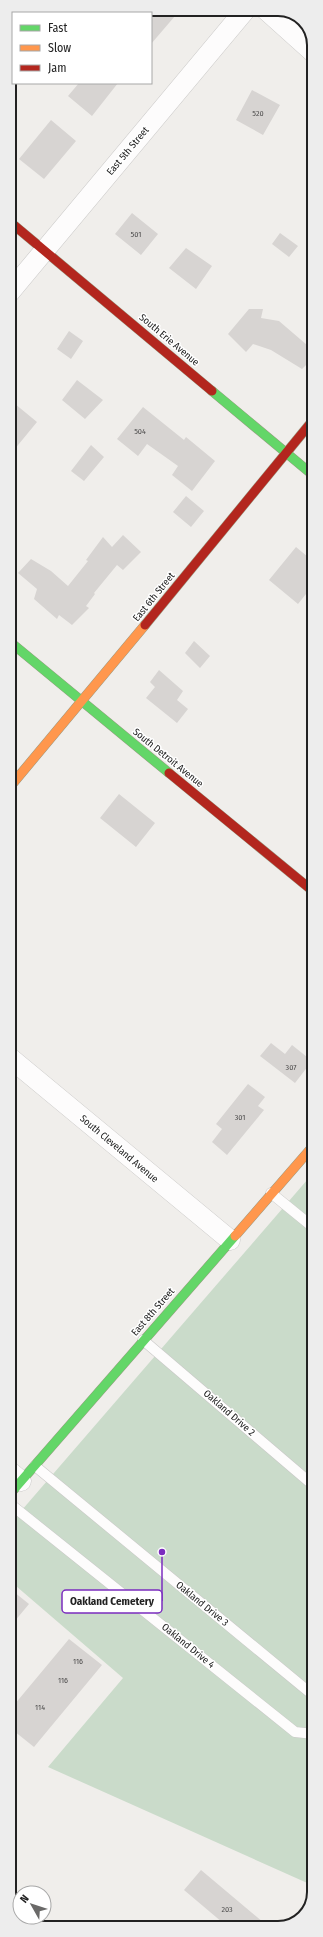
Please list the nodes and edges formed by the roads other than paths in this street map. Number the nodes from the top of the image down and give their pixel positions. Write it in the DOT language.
graph roads {
  1 [pos="240,16"];
  2 [pos="273,16"];
  3 [pos="307,47"];
  4 [pos="16,227"];
  5 [pos="45,251"];
  6 [pos="16,284"];
  7 [pos="307,428"];
  8 [pos="287,453"];
  9 [pos="307,470"];
  10 [pos="16,646"];
  11 [pos="82,702"];
  12 [pos="16,780"];
  13 [pos="307,886"];
  14 [pos="16,1063"];
  15 [pos="307,1153"];
  16 [pos="271,1193"];
  17 [pos="307,1222"];
  18 [pos="230,1240"];
  19 [pos="144,1340"];
  20 [pos="35,1466"];
  21 [pos="307,1479"];
  22 [pos="16,1480"];
  23 [pos="16,1509"];
  24 [pos="307,1690"];
  25 [pos="307,1733"];
  1 -- 5 [label="street, East 5th Street"];
  2 -- 3 [label="street"];
  4 -- 5 [label="street, South Erie Avenue"];
  5 -- 6 [label="street, East 5th Street"];
  5 -- 8 [label="street, South Erie Avenue"];
  7 -- 8 [label="street, East 6th Street"];
  8 -- 9 [label="street, South Erie Avenue"];
  8 -- 11 [label="street, East 6th Street"];
  10 -- 11 [label="street, South Detroit Avenue"];
  11 -- 12 [label="street, East 6th Street"];
  11 -- 13 [label="street, South Detroit Avenue"];
  14 -- 18 [label="street, South Cleveland Avenue"];
  15 -- 16 [label="street, East 8th Street"];
  16 -- 17 [label="lane"];
  16 -- 18 [label="street, East 8th Street"];
  18 -- 19 [label="street, East 8th Street"];
  19 -- 20 [label="street, East 8th Street"];
  19 -- 21 [label="lane, Oakland Drive 2"];
  20 -- 22 [label="street, East 8th Street"];
  20 -- 24 [label="lane, Oakland Drive 3"];
  23 -- 25 [label="lane, Oakland Drive 4"];
}
